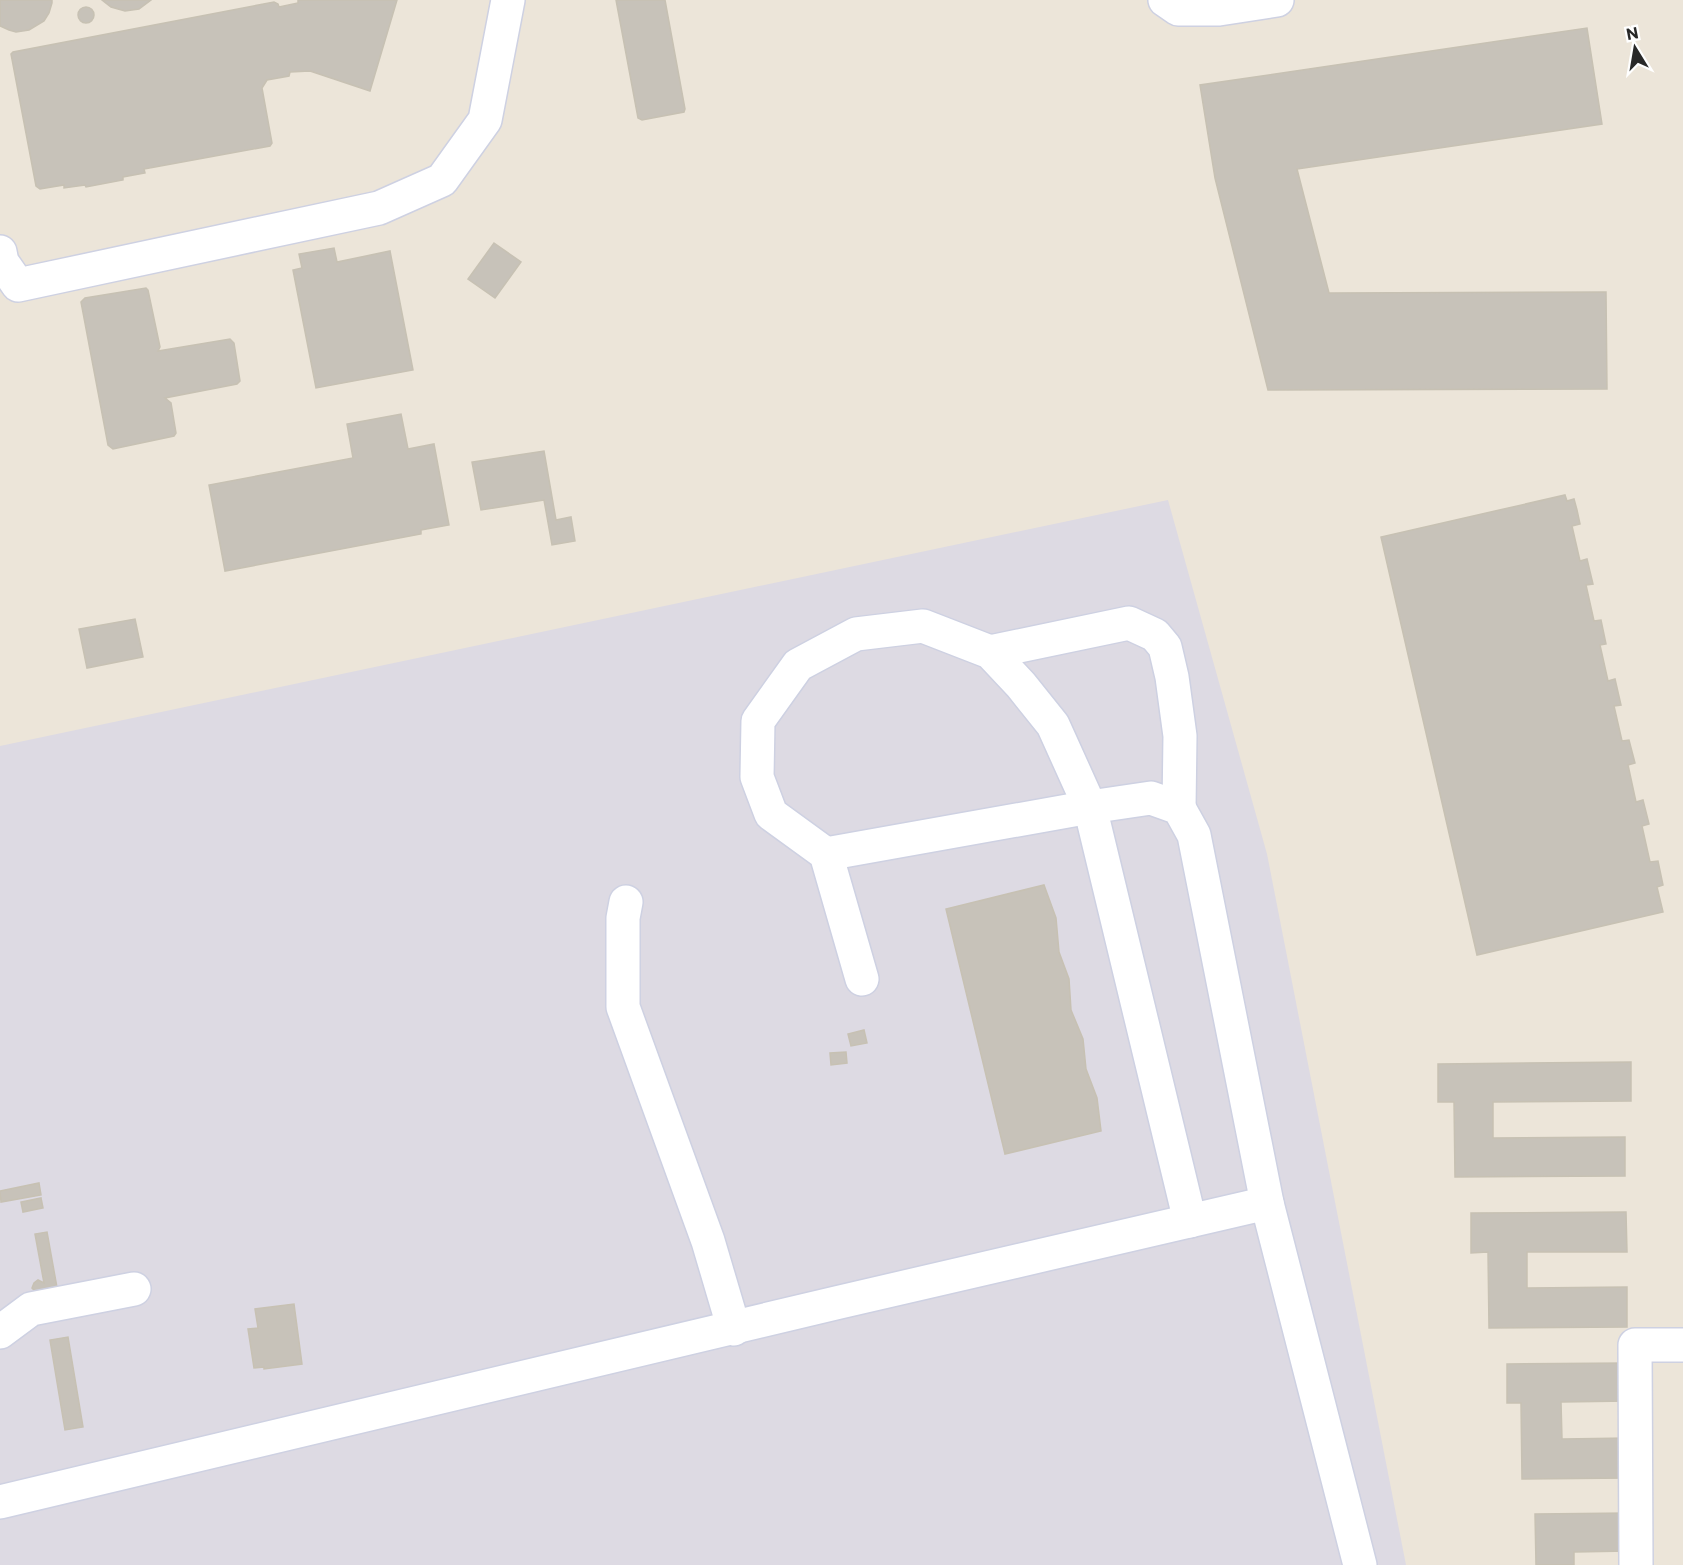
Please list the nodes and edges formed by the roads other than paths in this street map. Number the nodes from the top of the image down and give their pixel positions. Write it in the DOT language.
graph roads {
  1 [pos="507,0"];
  2 [pos="1165,0"];
  3 [pos="1277,0"];
  4 [pos="0,252"];
  5 [pos="990,652"];
  6 [pos="1090,807"];
  7 [pos="1179,808"];
  8 [pos="826,854"];
  9 [pos="626,902"];
  10 [pos="862,979"];
  11 [pos="1267,1203"];
  12 [pos="1190,1221"];
  13 [pos="134,1289"];
  14 [pos="734,1329"];
  15 [pos="0,1332"];
  16 [pos="1683,1345"];
  17 [pos="0,1502"];
  18 [pos="1360,1565"];
  19 [pos="1636,1565"];
  1 -- 4 [label="lane"];
  2 -- 3 [label="lane"];
  5 -- 6 [label="lane"];
  5 -- 7 [label="lane"];
  5 -- 8 [label="lane"];
  6 -- 7 [label="lane"];
  6 -- 8 [label="lane"];
  6 -- 12 [label="lane"];
  7 -- 11 [label="lane"];
  8 -- 10 [label="lane"];
  9 -- 14 [label="lane"];
  11 -- 12 [label="lane"];
  11 -- 18 [label="lane"];
  12 -- 14 [label="lane"];
  13 -- 15 [label="lane"];
  14 -- 17 [label="lane"];
  16 -- 19 [label="lane"];
}
